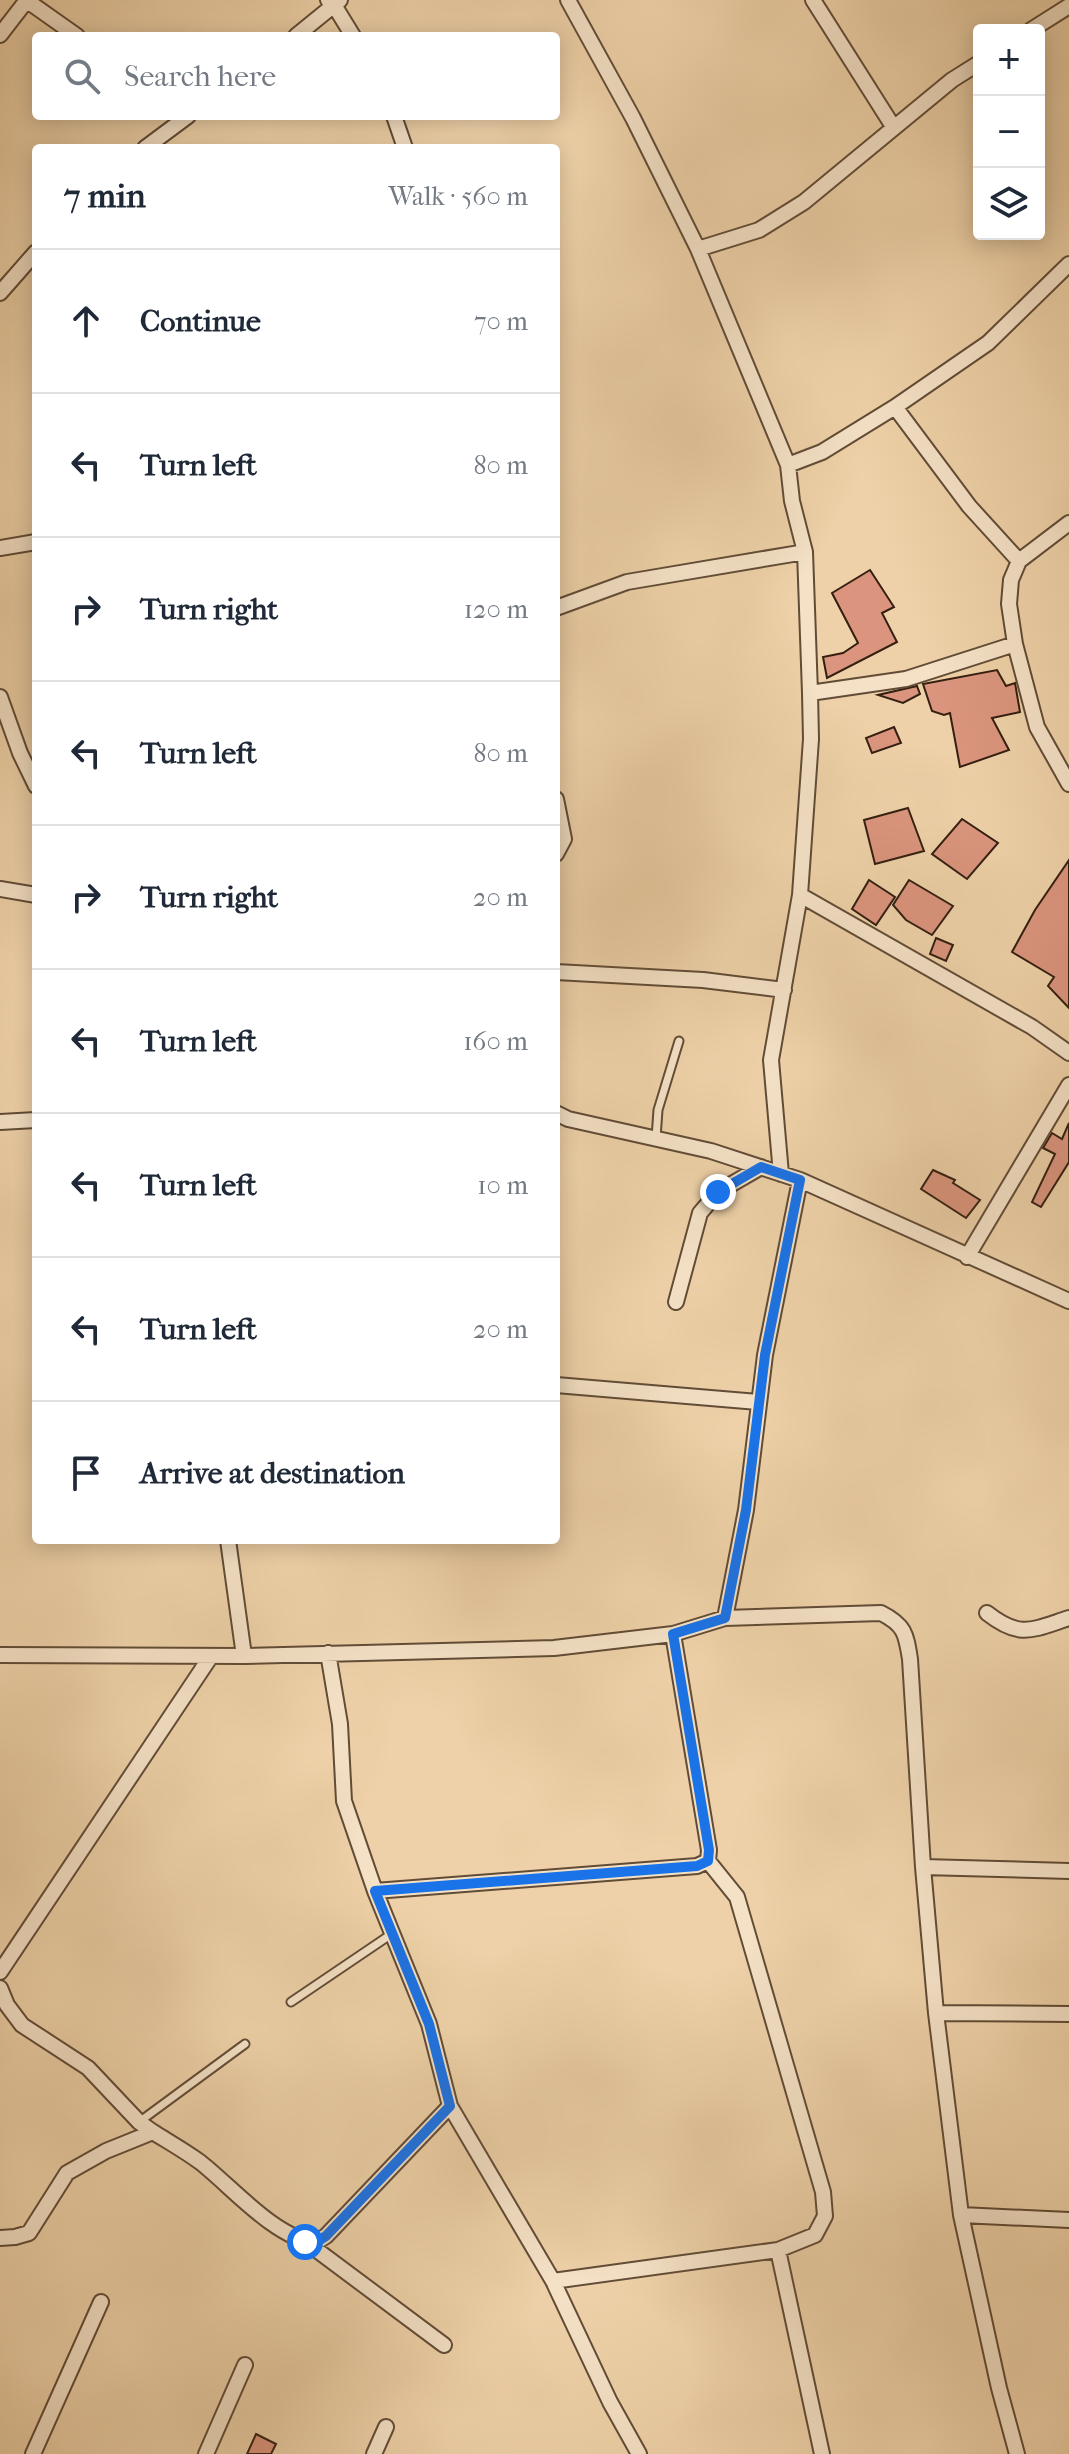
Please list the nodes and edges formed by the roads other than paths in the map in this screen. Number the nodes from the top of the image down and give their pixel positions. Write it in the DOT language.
graph roads {
  1 [pos="26,0"];
  2 [pos="568,0"];
  3 [pos="813,0"];
  4 [pos="334,2"];
  5 [pos="1069,6"];
  6 [pos="1040,24"];
  7 [pos="71,32"];
  8 [pos="300,32"];
  9 [pos="351,32"];
  10 [pos="0,35"];
  11 [pos="973,67"];
  12 [pos="183,120"];
  13 [pos="395,120"];
  14 [pos="894,128"];
  15 [pos="150,144"];
  16 [pos="404,144"];
  17 [pos="698,249"];
  18 [pos="32,257"];
  19 [pos="1069,264"];
  20 [pos="0,293"];
  21 [pos="895,407"];
  22 [pos="788,465"];
  23 [pos="1069,523"];
  24 [pos="32,543"];
  25 [pos="0,548"];
  26 [pos="805,552"];
  27 [pos="1019,561"];
  28 [pos="560,607"];
  29 [pos="1015,644"];
  30 [pos="810,693"];
  31 [pos="0,697"];
  32 [pos="32,750"];
  33 [pos="20,753"];
  34 [pos="32,778"];
  35 [pos="1069,784"];
  36 [pos="560,819"];
  37 [pos="560,846"];
  38 [pos="1,891"];
  39 [pos="32,895"];
  40 [pos="800,895"];
  41 [pos="560,972"];
  42 [pos="784,990"];
  43 [pos="679,1041"];
  44 [pos="1069,1053"];
  45 [pos="1069,1085"];
  46 [pos="560,1115"];
  47 [pos="32,1120"];
  48 [pos="0,1122"];
  49 [pos="656,1138"];
  50 [pos="761,1167"];
  51 [pos="781,1174"];
  52 [pos="800,1180"];
  53 [pos="967,1257"];
  54 [pos="1069,1301"];
  55 [pos="676,1302"];
  56 [pos="560,1385"];
  57 [pos="758,1402"];
  58 [pos="229,1544"];
  59 [pos="987,1613"];
  60 [pos="725,1618"];
  61 [pos="1069,1618"];
  62 [pos="673,1634"];
  63 [pos="328,1653"];
  64 [pos="0,1655"];
  65 [pos="211,1656"];
  66 [pos="244,1656"];
  67 [pos="708,1861"];
  68 [pos="923,1867"];
  69 [pos="1069,1871"];
  70 [pos="375,1891"];
  71 [pos="393,1933"];
  72 [pos="0,1972"];
  73 [pos="0,1988"];
  74 [pos="291,2002"];
  75 [pos="936,2013"];
  76 [pos="1069,2014"];
  77 [pos="245,2044"];
  78 [pos="450,2106"];
  79 [pos="139,2122"];
  80 [pos="153,2132"];
  81 [pos="961,2215"];
  82 [pos="1069,2220"];
  83 [pos="0,2238"];
  84 [pos="305,2242"];
  85 [pos="778,2250"];
  86 [pos="553,2281"];
  87 [pos="101,2302"];
  88 [pos="444,2345"];
  89 [pos="245,2365"];
  90 [pos="386,2427"];
  91 [pos="33,2454"];
  92 [pos="206,2454"];
  93 [pos="374,2454"];
  94 [pos="639,2454"];
  95 [pos="822,2454"];
  96 [pos="1017,2454"];
  1 -- 7 [label="street"];
  1 -- 10 [label="street"];
  2 -- 17 [label="street"];
  3 -- 14 [label="street"];
  4 -- 8 [label="street"];
  4 -- 9 [label="street"];
  5 -- 6 [label="street"];
  11 -- 14 [label="street"];
  12 -- 15 [label="street"];
  13 -- 16 [label="street"];
  14 -- 17 [label="street"];
  17 -- 22 [label="street"];
  18 -- 20 [label="street"];
  19 -- 21 [label="street"];
  21 -- 22 [label="street"];
  21 -- 27 [label="street"];
  22 -- 26 [label="street"];
  23 -- 27 [label="street"];
  24 -- 25 [label="street"];
  26 -- 28 [label="street"];
  26 -- 30 [label="street"];
  27 -- 29 [label="street"];
  29 -- 30 [label="street"];
  29 -- 35 [label="street"];
  30 -- 40 [label="street"];
  31 -- 33 [label="street"];
  32 -- 33 [label="street"];
  33 -- 34 [label="street"];
  36 -- 37 [label="street"];
  38 -- 39 [label="street"];
  40 -- 42 [label="street"];
  40 -- 44 [label="street"];
  41 -- 42 [label="street"];
  42 -- 51 [label="street"];
  43 -- 49 [label="lane"];
  45 -- 53 [label="street"];
  46 -- 49 [label="street"];
  47 -- 48 [label="street"];
  49 -- 50 [label="street"];
  50 -- 51 [label="street"];
  50 -- 55 [label="street"];
  51 -- 52 [label="street"];
  52 -- 53 [label="street"];
  52 -- 57 [label="street"];
  53 -- 54 [label="street"];
  56 -- 57 [label="street"];
  57 -- 60 [label="street"];
  58 -- 66 [label="street"];
  59 -- 61 [label="street"];
  60 -- 62 [label="street"];
  60 -- 68 [label="street"];
  62 -- 63 [label="street"];
  62 -- 67 [label="street"];
  63 -- 66 [label="street"];
  63 -- 70 [label="street"];
  64 -- 65 [label="street"];
  65 -- 66 [label="street"];
  65 -- 72 [label="street"];
  67 -- 70 [label="street"];
  67 -- 85 [label="street"];
  68 -- 69 [label="street"];
  68 -- 75 [label="street"];
  70 -- 71 [label="street"];
  71 -- 74 [label="lane"];
  71 -- 78 [label="street"];
  73 -- 79 [label="street"];
  75 -- 76 [label="street"];
  75 -- 81 [label="street"];
  77 -- 79 [label="lane"];
  78 -- 84 [label="street"];
  78 -- 86 [label="street"];
  79 -- 80 [label="street"];
  80 -- 83 [label="street"];
  80 -- 84 [label="street"];
  81 -- 82 [label="street"];
  81 -- 96 [label="street"];
  84 -- 88 [label="street"];
  85 -- 86 [label="street"];
  85 -- 95 [label="street"];
  86 -- 94 [label="street"];
  87 -- 91 [label="street"];
  89 -- 92 [label="street"];
  90 -- 93 [label="street"];
}
